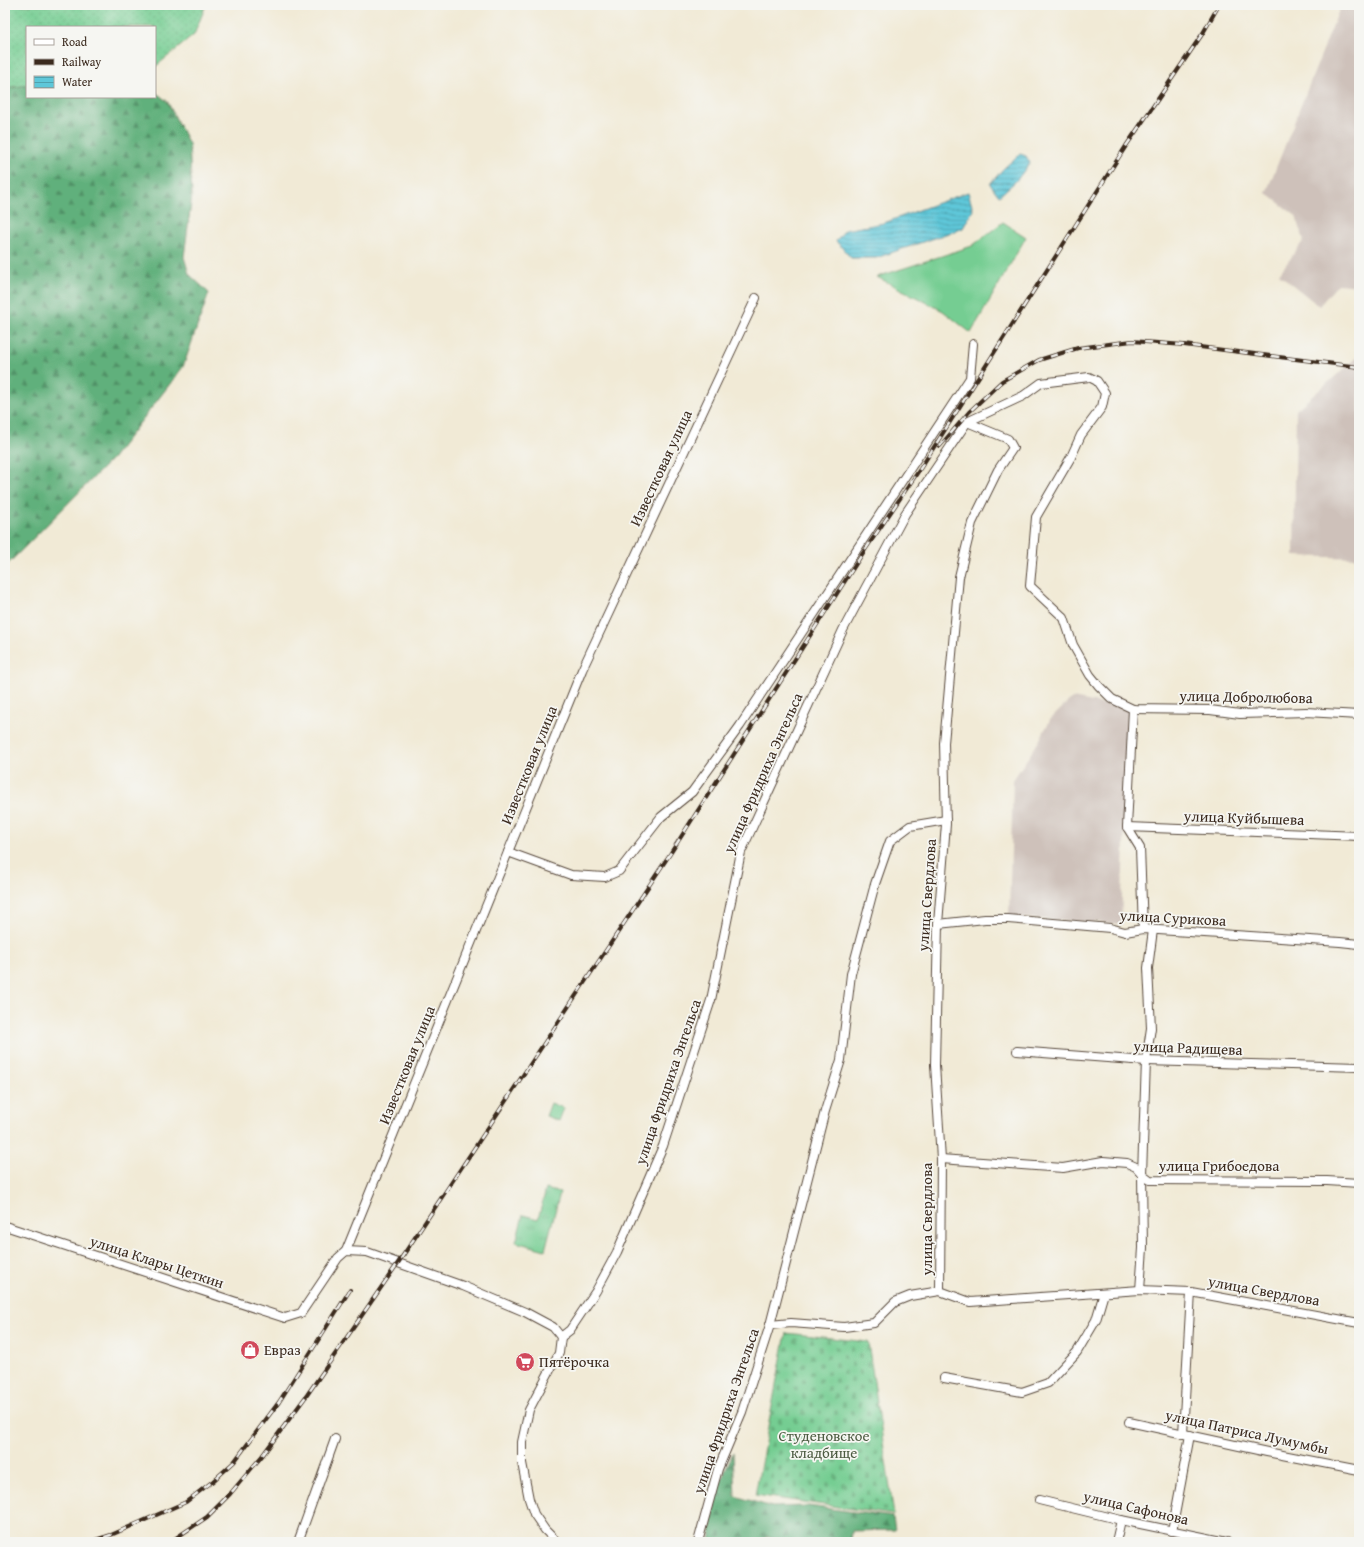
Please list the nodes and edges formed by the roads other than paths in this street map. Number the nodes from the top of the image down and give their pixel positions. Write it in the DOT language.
graph roads {
  1 [pos="756,298"];
  2 [pos="973,344"];
  3 [pos="967,422"];
  4 [pos="1133,709"];
  5 [pos="1359,715"];
  6 [pos="946,820"];
  7 [pos="1127,827"];
  8 [pos="1359,836"];
  9 [pos="508,852"];
  10 [pos="938,924"];
  11 [pos="1143,929"];
  12 [pos="1153,930"];
  13 [pos="1359,944"];
  14 [pos="1017,1051"];
  15 [pos="1146,1061"];
  16 [pos="1359,1067"];
  17 [pos="941,1159"];
  18 [pos="1142,1174"];
  19 [pos="1359,1183"];
  20 [pos="5,1226"];
  21 [pos="346,1251"];
  22 [pos="1140,1290"];
  23 [pos="940,1291"];
  24 [pos="1191,1292"];
  25 [pos="1104,1293"];
  26 [pos="1359,1323"];
  27 [pos="770,1325"];
  28 [pos="561,1338"];
  29 [pos="944,1378"];
  30 [pos="1129,1422"];
  31 [pos="1187,1434"];
  32 [pos="334,1439"];
  33 [pos="1359,1470"];
  34 [pos="1040,1500"];
  35 [pos="1120,1520"];
  36 [pos="1172,1531"];
  37 [pos="298,1542"];
  38 [pos="557,1542"];
  39 [pos="698,1542"];
  40 [pos="1116,1542"];
  41 [pos="1227,1542"];
  1 -- 9 [label="street, Известковая улица"];
  2 -- 9 [label="street"];
  3 -- 4 [label="street"];
  3 -- 6 [label="street, улица Свердлова"];
  3 -- 28 [label="street, улица Фридриха Энгельса"];
  4 -- 5 [label="street, улица Добролюбова"];
  4 -- 7 [label="street"];
  6 -- 10 [label="street, улица Свердлова"];
  6 -- 27 [label="street, улица Свердлова"];
  7 -- 8 [label="street, улица Куйбышева"];
  7 -- 11 [label="street"];
  9 -- 21 [label="street, Известковая улица"];
  10 -- 11 [label="street, улица Сурикова"];
  10 -- 17 [label="street, улица Свердлова"];
  11 -- 12 [label="street, улица Сурикова"];
  12 -- 13 [label="street, улица Сурикова"];
  12 -- 15 [label="street"];
  14 -- 15 [label="street, улица Радищева"];
  15 -- 16 [label="street, улица Радищева"];
  15 -- 18 [label="street"];
  17 -- 18 [label="street, улица Грибоедова"];
  17 -- 23 [label="street, улица Свердлова"];
  18 -- 19 [label="street, улица Грибоедова"];
  18 -- 22 [label="street"];
  20 -- 21 [label="street, улица Клары Цеткин"];
  21 -- 28 [label="street"];
  22 -- 24 [label="street, улица Свердлова"];
  22 -- 25 [label="street, улица Свердлова"];
  23 -- 25 [label="street, улица Свердлова"];
  23 -- 27 [label="street, улица Фридриха Энгельса"];
  24 -- 26 [label="street, улица Свердлова"];
  24 -- 31 [label="street"];
  25 -- 29 [label="street"];
  27 -- 39 [label="street, улица Фридриха Энгельса"];
  28 -- 38 [label="street"];
  30 -- 31 [label="street, улица Патриса Лумумбы"];
  31 -- 33 [label="street, улица Патриса Лумумбы"];
  31 -- 36 [label="street"];
  32 -- 37 [label="street"];
  34 -- 35 [label="street, улица Сафонова"];
  35 -- 36 [label="street, улица Сафонова"];
  35 -- 40 [label="street"];
  36 -- 41 [label="street, улица Сафонова"];
}
